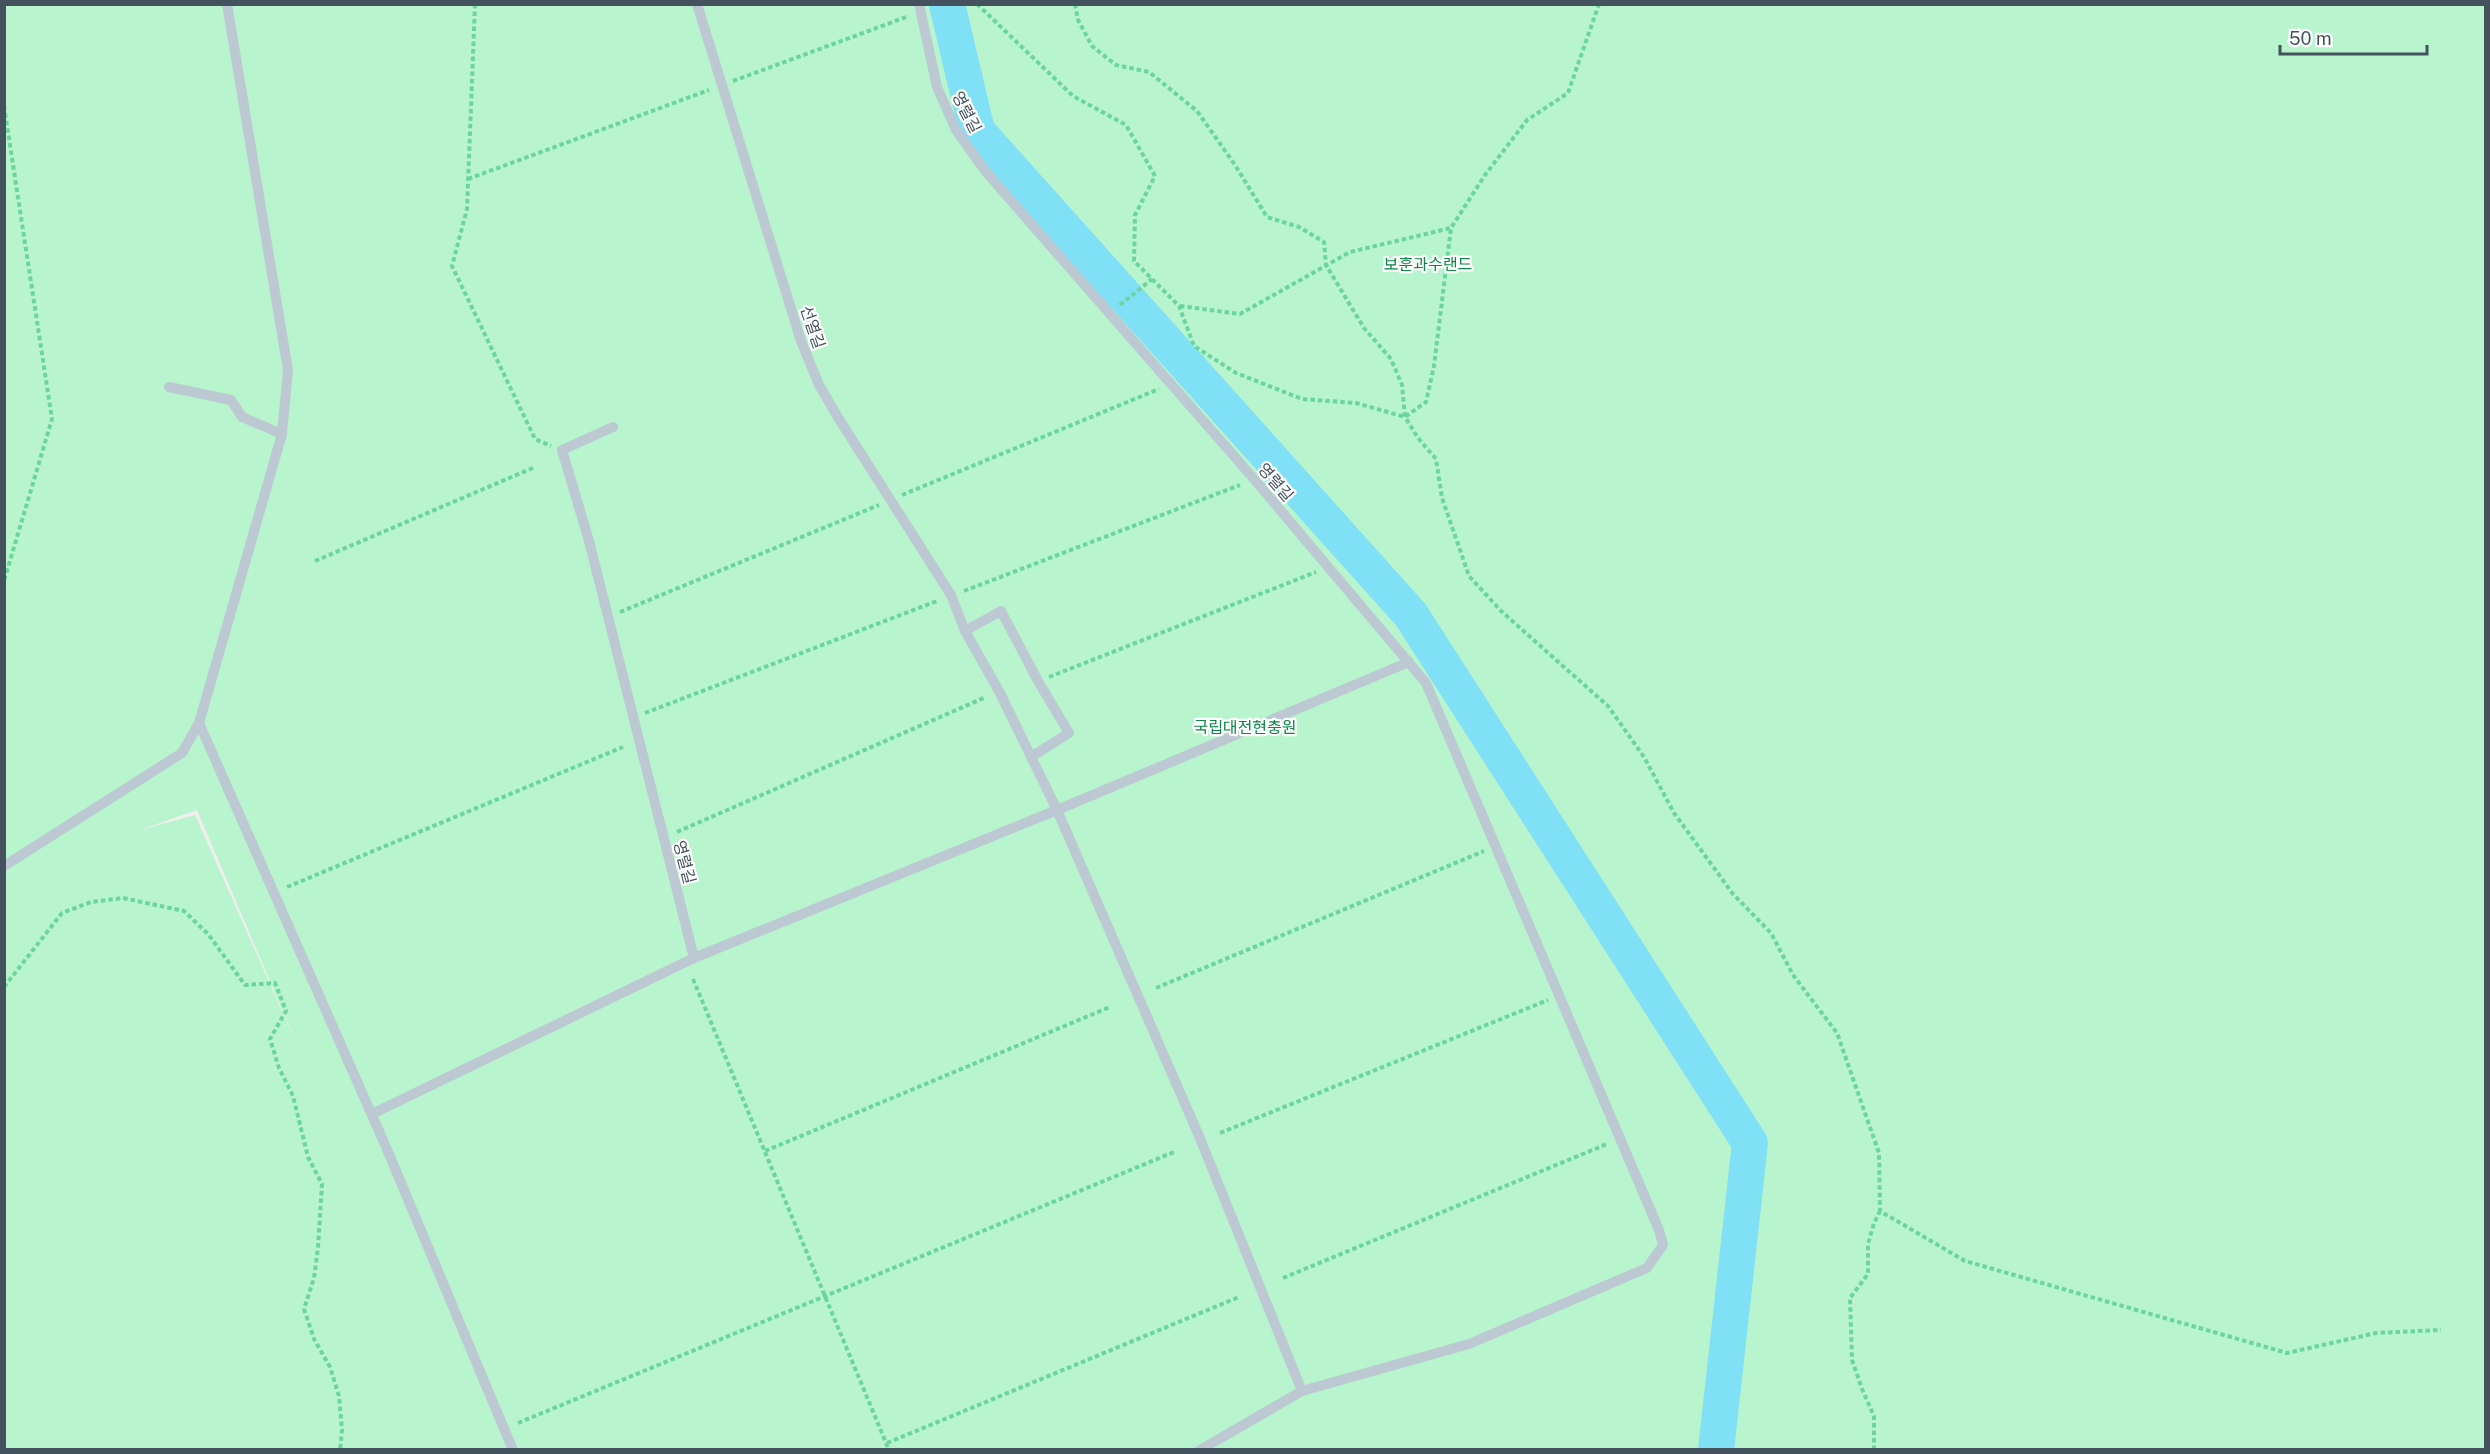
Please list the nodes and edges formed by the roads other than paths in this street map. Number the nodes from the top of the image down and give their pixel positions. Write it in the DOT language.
graph roads {
  1 [pos="227,4"];
  2 [pos="697,4"];
  3 [pos="920,8"];
  4 [pos="170,387"];
  5 [pos="613,427"];
  6 [pos="282,434"];
  7 [pos="965,630"];
  8 [pos="1409,662"];
  9 [pos="199,723"];
  10 [pos="1031,758"];
  11 [pos="1057,810"];
  12 [pos="4,866"];
  13 [pos="694,958"];
  14 [pos="372,1114"];
  15 [pos="1302,1391"];
  16 [pos="513,1449"];
  17 [pos="1200,1449"];
  1 -- 6 [label="lane"];
  2 -- 7 [label="lane, 선열길"];
  3 -- 8 [label="lane, 영렬길"];
  4 -- 6 [label="lane"];
  5 -- 13 [label="lane, 영렬길"];
  6 -- 9 [label="lane"];
  7 -- 10 [label="lane"];
  7 -- 10 [label="lane"];
  8 -- 11 [label="lane"];
  8 -- 15 [label="lane, 영렬길"];
  9 -- 12 [label="lane"];
  9 -- 14 [label="lane"];
  10 -- 11 [label="lane"];
  11 -- 13 [label="lane"];
  11 -- 15 [label="lane"];
  13 -- 14 [label="lane"];
  14 -- 16 [label="lane"];
  15 -- 17 [label="lane"];
}
